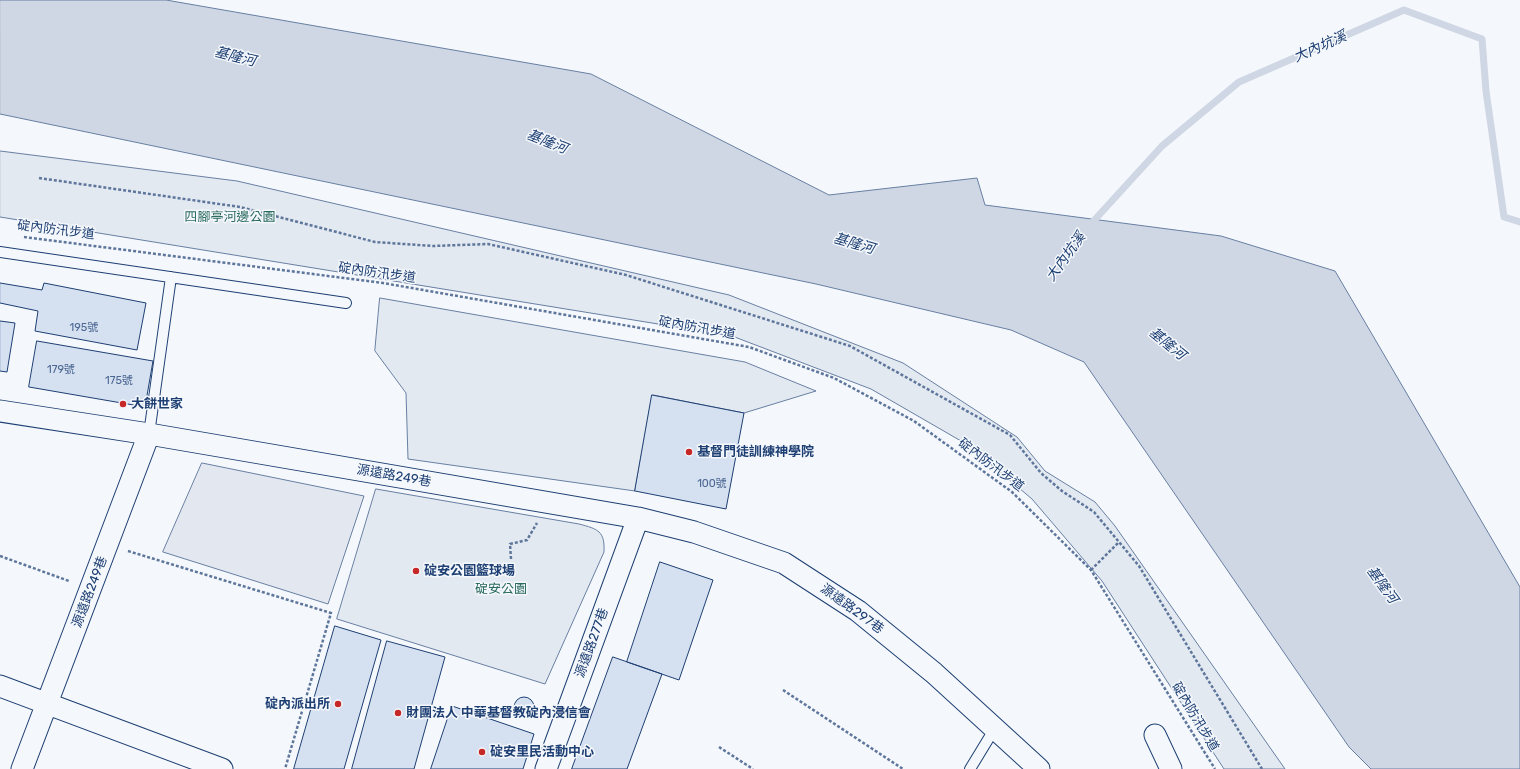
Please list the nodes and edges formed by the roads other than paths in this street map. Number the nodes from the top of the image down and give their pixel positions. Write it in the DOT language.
graph roads {
  1 [pos="0,252"];
  2 [pos="171,277"];
  3 [pos="346,303"];
  4 [pos="0,411"];
  5 [pos="149,434"];
  6 [pos="638,518"];
  7 [pos="0,686"];
  8 [pos="47,704"];
  9 [pos="996,728"];
  10 [pos="1155,735"];
  11 [pos="22,769"];
  12 [pos="222,769"];
  13 [pos="546,769"];
  14 [pos="970,769"];
  15 [pos="1039,769"];
  16 [pos="1172,769"];
  1 -- 2 [label="lane"];
  2 -- 3 [label="lane"];
  2 -- 5 [label="lane"];
  4 -- 5 [label="street, 源遠路249巷"];
  5 -- 6 [label="street, 源遠路249巷"];
  5 -- 8 [label="street, 源遠路249巷"];
  6 -- 9 [label="street, 源遠路297巷"];
  6 -- 13 [label="street, 源遠路277巷"];
  7 -- 8 [label="street"];
  8 -- 11 [label="street, 源遠路249巷"];
  8 -- 12 [label="street"];
  9 -- 14 [label="lane"];
  9 -- 15 [label="street, 源遠路297巷"];
  10 -- 16 [label="street"];
}
